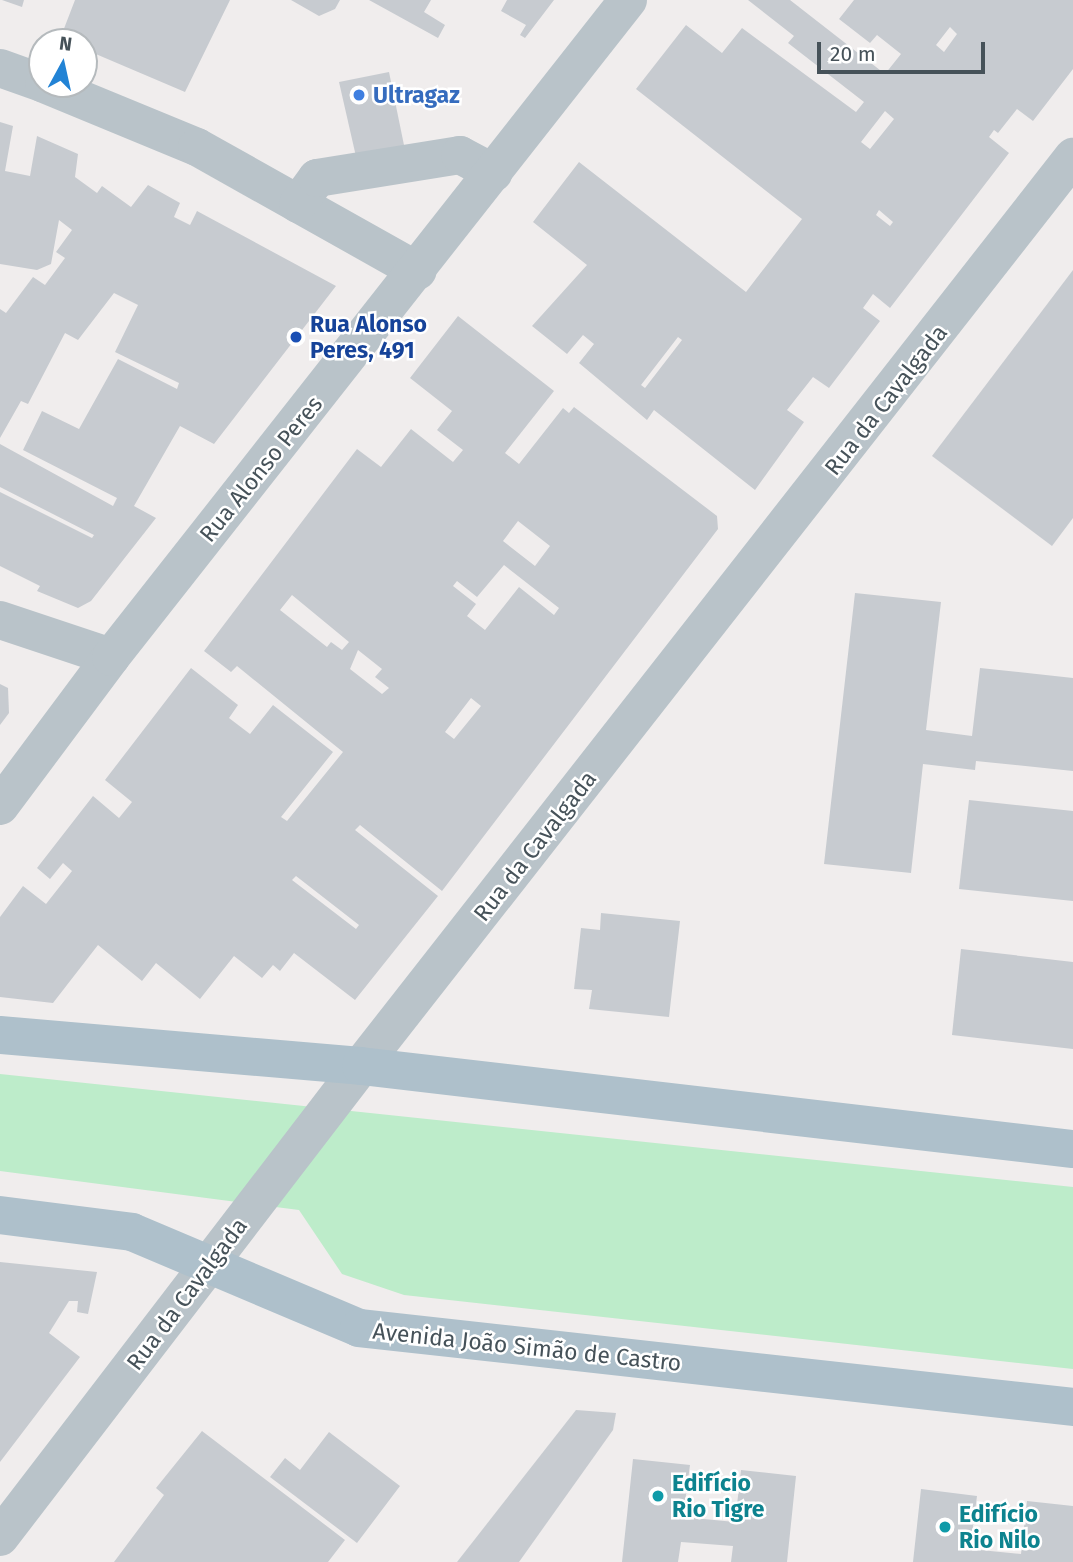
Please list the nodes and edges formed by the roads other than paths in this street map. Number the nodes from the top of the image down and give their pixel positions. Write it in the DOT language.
graph roads {
  1 [pos="628,0"];
  2 [pos="0,68"];
  3 [pos="28,78"];
  4 [pos="79,98"];
  5 [pos="1073,157"];
  6 [pos="494,173"];
  7 [pos="298,204"];
  8 [pos="418,271"];
  9 [pos="0,620"];
  10 [pos="111,657"];
  11 [pos="0,806"];
  12 [pos="0,1035"];
  13 [pos="361,1066"];
  14 [pos="1073,1149"];
  15 [pos="0,1215"];
  16 [pos="209,1266"];
  17 [pos="1073,1407"];
  18 [pos="0,1537"];
  1 -- 6 [label="street, Rua Alonso Peres"];
  2 -- 3 [label="street"];
  4 -- 7 [label="street"];
  5 -- 13 [label="street, Rua da Cavalgada"];
  6 -- 7 [label="street"];
  6 -- 8 [label="street, Rua Alonso Peres"];
  7 -- 8 [label="street"];
  8 -- 10 [label="street, Rua Alonso Peres"];
  9 -- 10 [label="street"];
  10 -- 11 [label="street, Rua Alonso Peres"];
  12 -- 13 [label="main road"];
  13 -- 14 [label="main road"];
  13 -- 16 [label="street, Rua da Cavalgada"];
  15 -- 16 [label="main road, Avenida João Simão de Castro"];
  16 -- 17 [label="main road, Avenida João Simão de Castro"];
  16 -- 18 [label="street, Rua da Cavalgada"];
}
